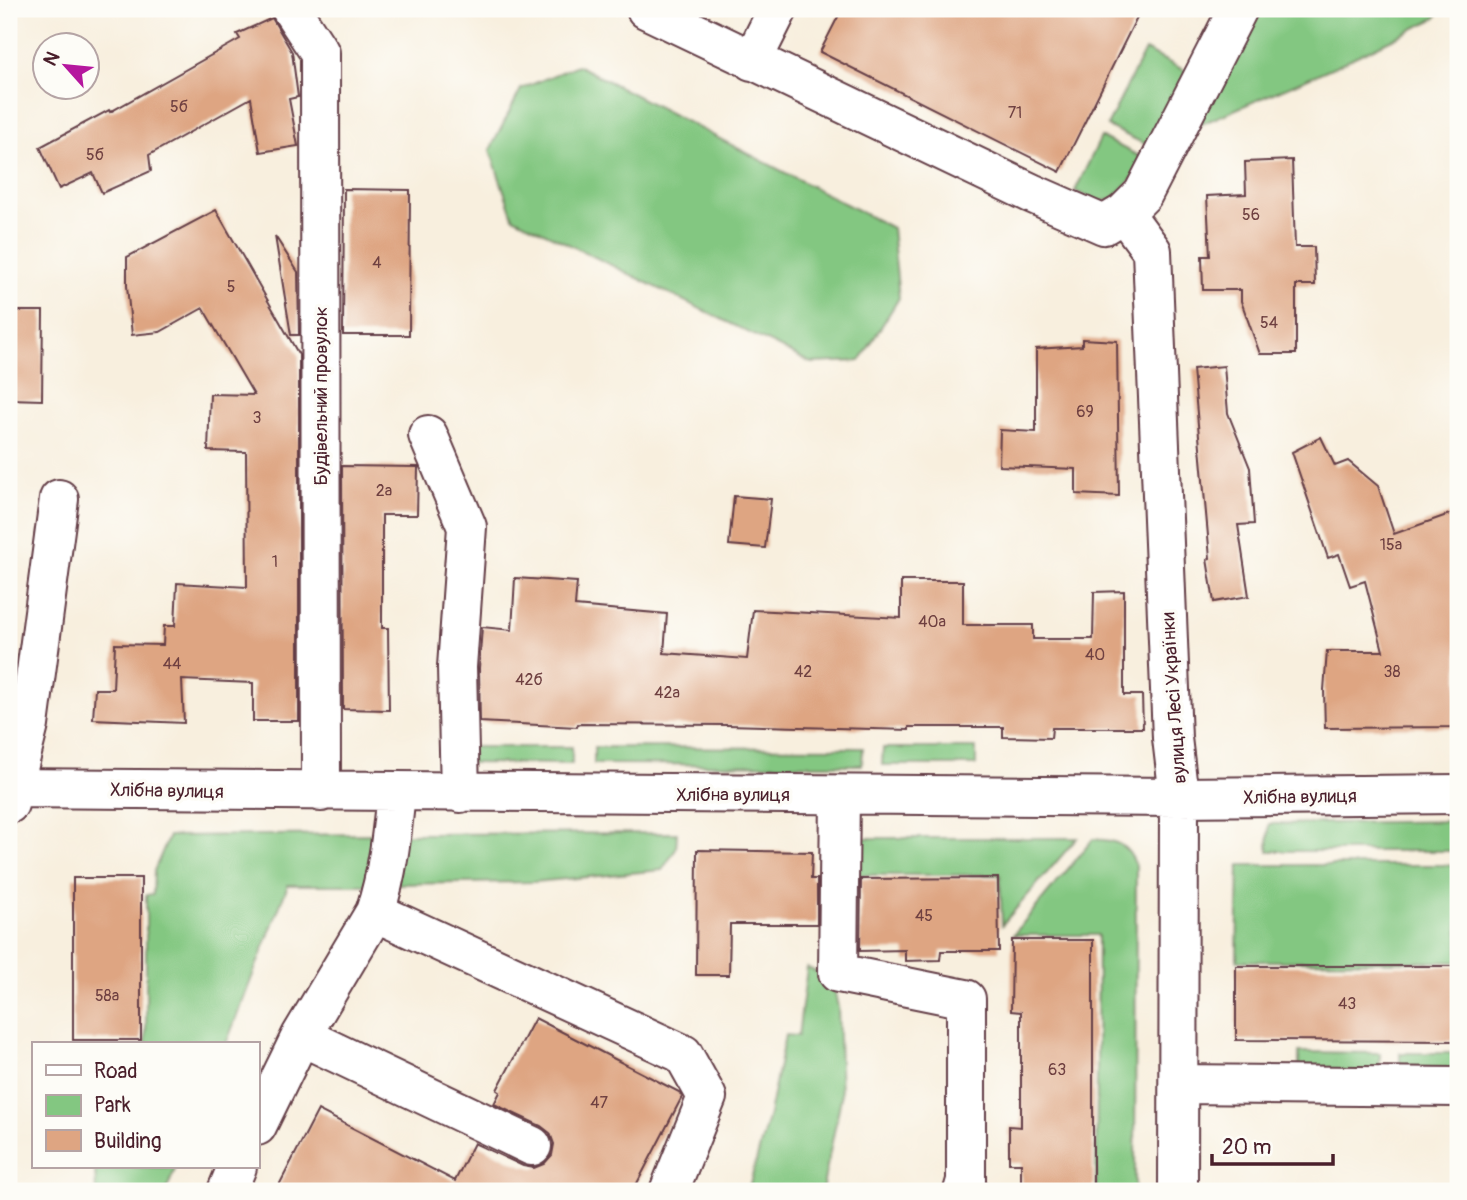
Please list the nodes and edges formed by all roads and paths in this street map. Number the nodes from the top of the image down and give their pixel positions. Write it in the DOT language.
graph roads {
  1 [pos="291,9"];
  2 [pos="325,9"];
  3 [pos="646,9"];
  4 [pos="778,9"];
  5 [pos="1238,9"];
  6 [pos="320,52"];
  7 [pos="752,61"];
  8 [pos="1125,213"];
  9 [pos="428,435"];
  10 [pos="59,499"];
  11 [pos="321,792"];
  12 [pos="10,793"];
  13 [pos="396,793"];
  14 [pos="460,793"];
  15 [pos="1458,794"];
  16 [pos="840,795"];
  17 [pos="1179,797"];
  18 [pos="375,912"];
  19 [pos="301,1036"];
  20 [pos="1180,1084"];
  21 [pos="1458,1087"];
  22 [pos="259,1122"];
  23 [pos="532,1146"];
  24 [pos="237,1168"];
  25 [pos="227,1191"];
  26 [pos="669,1191"];
  27 [pos="964,1191"];
  28 [pos="1178,1191"];
  1 -- 6 [label="street"];
  2 -- 6 [label="street, Будівельний провулок"];
  3 -- 7 [label="street"];
  4 -- 7 [label="street"];
  5 -- 8 [label="street"];
  6 -- 11 [label="street, Будівельний провулок"];
  7 -- 8 [label="street"];
  8 -- 17 [label="street, вулиця Лесі Українки"];
  9 -- 14 [label="street"];
  10 -- 12 [label="street"];
  11 -- 12 [label="street, Хлібна вулиця"];
  11 -- 13 [label="street, Хлібна вулиця"];
  13 -- 14 [label="street, Хлібна вулиця"];
  13 -- 18 [label="street"];
  14 -- 16 [label="street, Хлібна вулиця"];
  15 -- 17 [label="street, Хлібна вулиця"];
  16 -- 17 [label="street, Хлібна вулиця"];
  16 -- 27 [label="street"];
  17 -- 20 [label="street, вулиця Лесі Українки"];
  18 -- 19 [label="street"];
  18 -- 26 [label="street"];
  19 -- 22 [label="street"];
  19 -- 23 [label="street"];
  20 -- 21 [label="street"];
  20 -- 28 [label="street, вулиця Лесі Українки"];
  24 -- 25 [label="street"];
}
